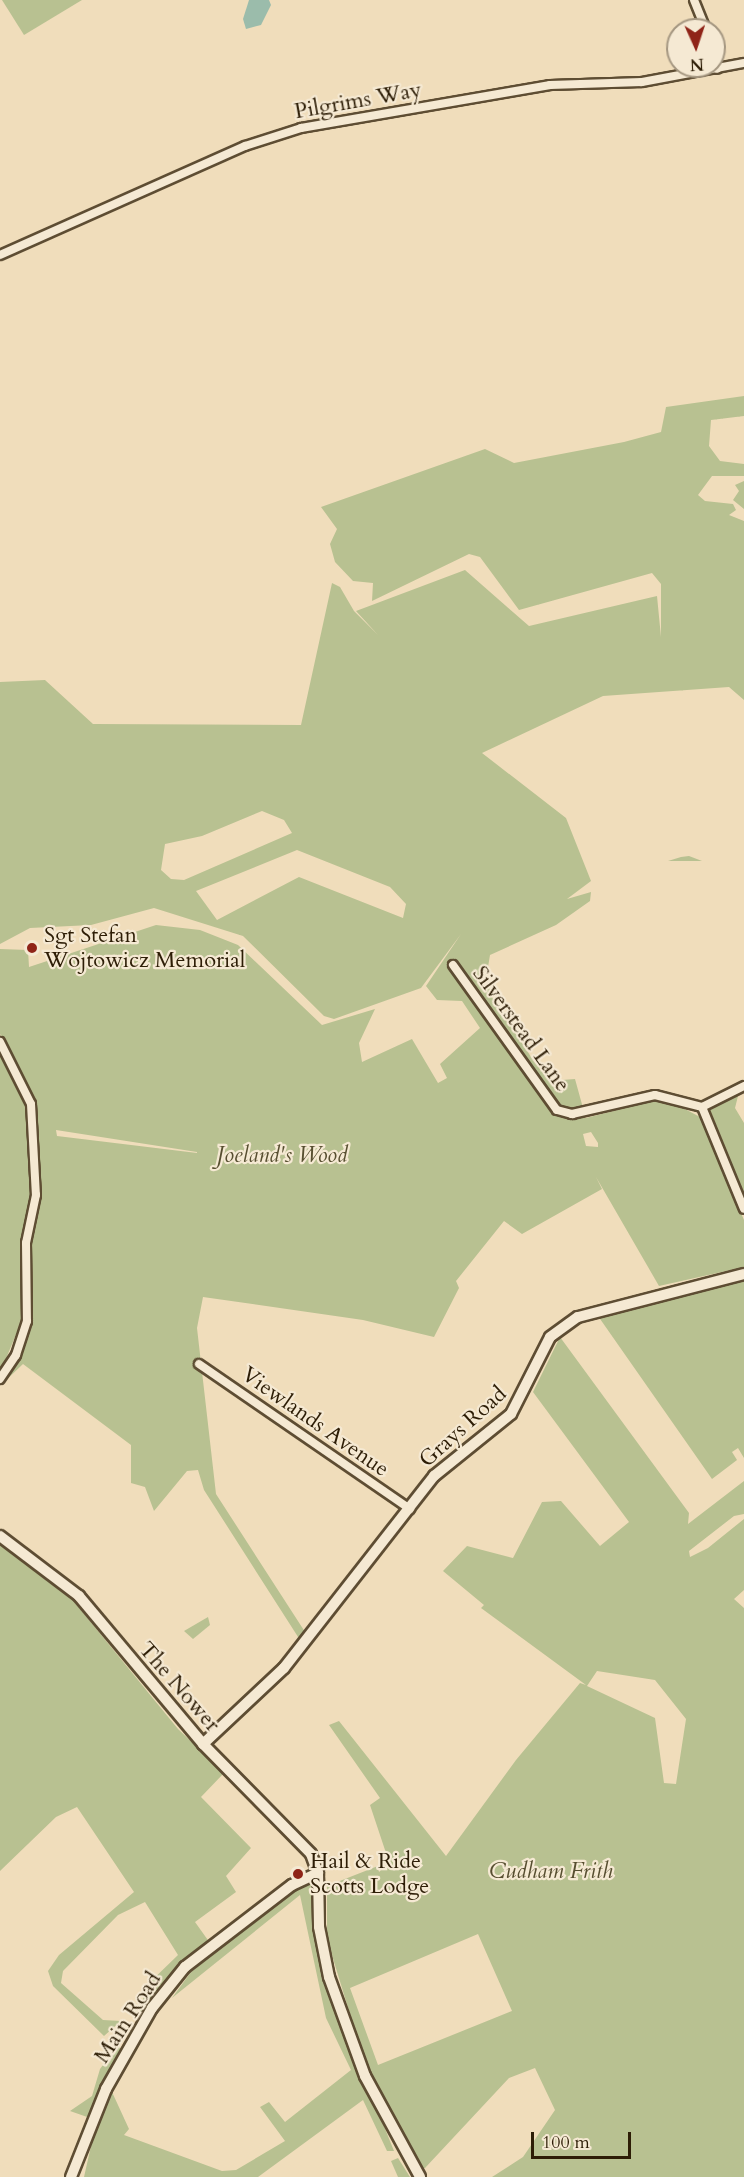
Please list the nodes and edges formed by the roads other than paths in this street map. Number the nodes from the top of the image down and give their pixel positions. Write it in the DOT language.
graph roads {
  1 [pos="694,0"];
  2 [pos="701,18"];
  3 [pos="744,63"];
  4 [pos="726,67"];
  5 [pos="666,78"];
  6 [pos="0,255"];
  7 [pos="453,965"];
  8 [pos="0,1042"];
  9 [pos="744,1086"];
  10 [pos="702,1107"];
  11 [pos="744,1209"];
  12 [pos="744,1274"];
  13 [pos="199,1364"];
  14 [pos="0,1379"];
  15 [pos="410,1509"];
  16 [pos="0,1536"];
  17 [pos="203,1744"];
  18 [pos="318,1873"];
  19 [pos="74,2176"];
  20 [pos="420,2177"];
  1 -- 2 [label="street"];
  3 -- 4 [label="street, Pilgrims Way"];
  5 -- 6 [label="street, Pilgrims Way"];
  7 -- 10 [label="street, Silverstead Lane"];
  8 -- 14 [label="street"];
  9 -- 10 [label="street"];
  10 -- 11 [label="street"];
  12 -- 15 [label="street, Grays Road"];
  13 -- 15 [label="street, Viewlands Avenue"];
  15 -- 17 [label="street, Grays Road"];
  16 -- 17 [label="street, The Nower"];
  17 -- 18 [label="street, The Nower"];
  18 -- 19 [label="street, Main Road"];
  18 -- 20 [label="street"];
}
